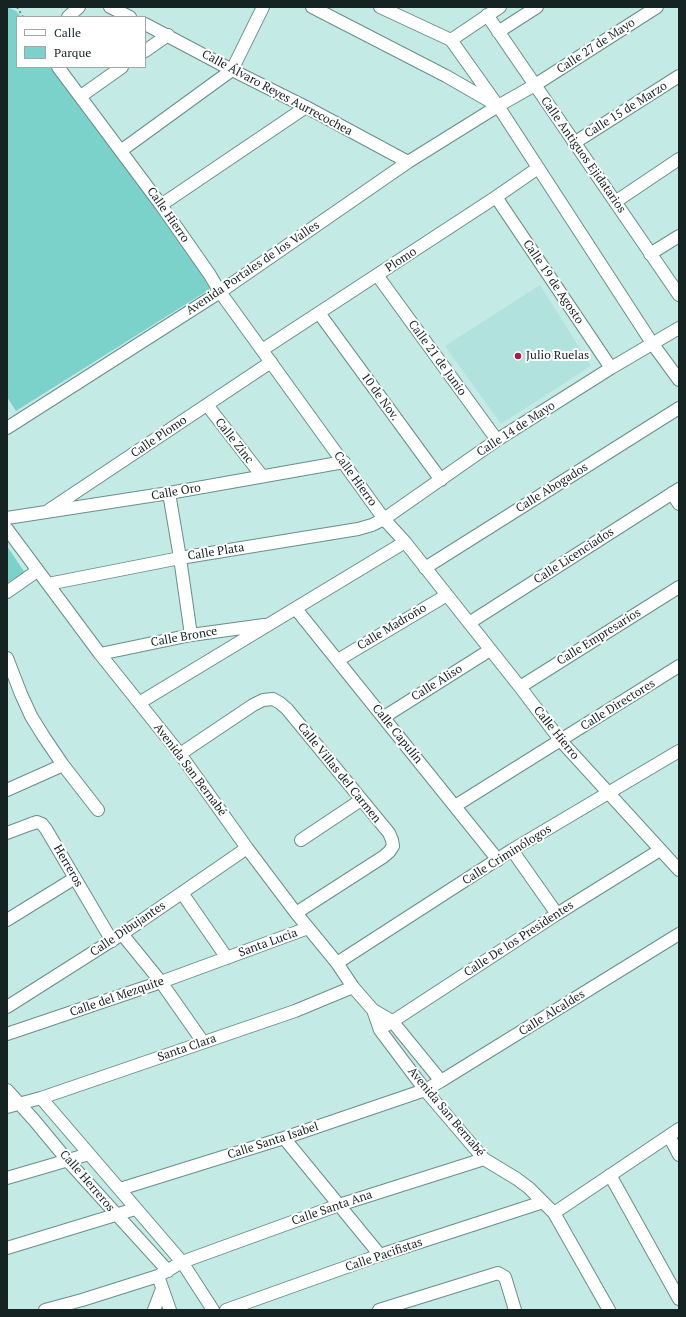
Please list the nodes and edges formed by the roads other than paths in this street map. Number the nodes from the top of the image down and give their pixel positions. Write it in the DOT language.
graph roads {
  1 [pos="79,7"];
  2 [pos="110,7"];
  3 [pos="263,7"];
  4 [pos="312,7"];
  5 [pos="380,7"];
  6 [pos="500,7"];
  7 [pos="537,7"];
  8 [pos="657,7"];
  9 [pos="487,15"];
  10 [pos="69,16"];
  11 [pos="128,16"];
  12 [pos="146,25"];
  13 [pos="498,32"];
  14 [pos="168,36"];
  15 [pos="451,40"];
  16 [pos="146,50"];
  17 [pos="59,68"];
  18 [pos="121,68"];
  19 [pos="232,70"];
  20 [pos="679,76"];
  21 [pos="535,85"];
  22 [pos="80,96"];
  23 [pos="498,106"];
  24 [pos="306,107"];
  25 [pos="574,143"];
  26 [pos="122,150"];
  27 [pos="679,159"];
  28 [pos="408,162"];
  29 [pos="538,168"];
  30 [pos="496,197"];
  31 [pos="615,202"];
  32 [pos="161,205"];
  33 [pos="679,236"];
  34 [pos="650,254"];
  35 [pos="377,275"];
  36 [pos="220,292"];
  37 [pos="679,294"];
  38 [pos="319,313"];
  39 [pos="679,328"];
  40 [pos="652,343"];
  41 [pos="262,350"];
  42 [pos="271,362"];
  43 [pos="611,368"];
  44 [pos="679,380"];
  45 [pos="207,405"];
  46 [pos="679,408"];
  47 [pos="7,428"];
  48 [pos="497,440"];
  49 [pos="344,462"];
  50 [pos="262,476"];
  51 [pos="441,480"];
  52 [pos="675,491"];
  53 [pos="169,493"];
  54 [pos="679,504"];
  55 [pos="46,512"];
  56 [pos="7,518"];
  57 [pos="384,519"];
  58 [pos="7,529"];
  59 [pos="405,542"];
  60 [pos="180,558"];
  61 [pos="425,568"];
  62 [pos="37,571"];
  63 [pos="48,584"];
  64 [pos="679,587"];
  65 [pos="7,592"];
  66 [pos="447,595"];
  67 [pos="296,609"];
  68 [pos="469,623"];
  69 [pos="269,624"];
  70 [pos="191,635"];
  71 [pos="490,650"];
  72 [pos="100,654"];
  73 [pos="7,658"];
  74 [pos="338,660"];
  75 [pos="679,666"];
  76 [pos="520,687"];
  77 [pos="139,703"];
  78 [pos="384,717"];
  79 [pos="561,741"];
  80 [pos="180,754"];
  81 [pos="677,755"];
  82 [pos="63,765"];
  83 [pos="7,790"];
  84 [pos="609,793"];
  85 [pos="361,800"];
  86 [pos="455,806"];
  87 [pos="98,810"];
  88 [pos="7,833"];
  89 [pos="301,840"];
  90 [pos="247,848"];
  91 [pos="512,850"];
  92 [pos="660,850"];
  93 [pos="498,860"];
  94 [pos="679,870"];
  95 [pos="75,878"];
  96 [pos="182,893"];
  97 [pos="296,913"];
  98 [pos="557,914"];
  99 [pos="7,920"];
  100 [pos="308,928"];
  101 [pos="122,934"];
  102 [pos="679,934"];
  103 [pos="112,941"];
  104 [pos="227,958"];
  105 [pos="337,963"];
  106 [pos="161,982"];
  107 [pos="353,987"];
  108 [pos="7,1007"];
  109 [pos="373,1010"];
  110 [pos="392,1021"];
  111 [pos="380,1030"];
  112 [pos="7,1034"];
  113 [pos="203,1042"];
  114 [pos="441,1081"];
  115 [pos="7,1090"];
  116 [pos="425,1090"];
  117 [pos="41,1098"];
  118 [pos="20,1103"];
  119 [pos="7,1107"];
  120 [pos="679,1129"];
  121 [pos="668,1136"];
  122 [pos="284,1138"];
  123 [pos="89,1154"];
  124 [pos="679,1155"];
  125 [pos="484,1159"];
  126 [pos="68,1161"];
  127 [pos="610,1175"];
  128 [pos="7,1178"];
  129 [pos="120,1189"];
  130 [pos="543,1202"];
  131 [pos="339,1205"];
  132 [pos="135,1209"];
  133 [pos="554,1213"];
  134 [pos="117,1215"];
  135 [pos="7,1248"];
  136 [pos="380,1256"];
  137 [pos="182,1262"];
  138 [pos="163,1273"];
  139 [pos="162,1289"];
  140 [pos="679,1299"];
  141 [pos="81,1305"];
  142 [pos="411,1305"];
  143 [pos="45,1310"];
  144 [pos="154,1310"];
  145 [pos="170,1310"];
  146 [pos="213,1310"];
  147 [pos="226,1310"];
  148 [pos="379,1310"];
  149 [pos="515,1310"];
  150 [pos="609,1310"];
  1 -- 10 [label="street"];
  2 -- 11 [label="street"];
  3 -- 19 [label="street"];
  4 -- 23 [label="street"];
  5 -- 15 [label="street"];
  6 -- 9 [label="street"];
  7 -- 13 [label="street"];
  8 -- 21 [label="street, Calle 27 de Mayo"];
  9 -- 13 [label="street, Calle Antiguos Ejidatarios"];
  9 -- 15 [label="street"];
  12 -- 14 [label="street, Calle Álvaro Reyes Aurrecochea"];
  13 -- 21 [label="street, Calle Antiguos Ejidatarios"];
  14 -- 16 [label="street"];
  14 -- 19 [label="street, Calle Álvaro Reyes Aurrecochea"];
  15 -- 23 [label="street"];
  17 -- 22 [label="street, Calle Hierro"];
  18 -- 22 [label="street"];
  19 -- 24 [label="street, Calle Álvaro Reyes Aurrecochea"];
  19 -- 26 [label="street"];
  20 -- 25 [label="street, Calle 15 de Marzo"];
  21 -- 23 [label="street, Calle 27 de Mayo"];
  21 -- 25 [label="street, Calle Antiguos Ejidatarios"];
  22 -- 26 [label="street, Calle Hierro"];
  23 -- 28 [label="street, Avenida Portales de los Valles"];
  23 -- 29 [label="street"];
  24 -- 28 [label="street, Calle Álvaro Reyes Aurrecochea"];
  24 -- 32 [label="street"];
  25 -- 31 [label="street, Calle Antiguos Ejidatarios"];
  26 -- 32 [label="street, Calle Hierro"];
  27 -- 31 [label="street"];
  28 -- 36 [label="street, Avenida Portales de los Valles"];
  29 -- 30 [label="street, Plomo"];
  29 -- 40 [label="street"];
  30 -- 35 [label="street, Plomo"];
  30 -- 43 [label="street, Calle 19 de Agosto"];
  31 -- 34 [label="street, Calle Antiguos Ejidatarios"];
  32 -- 36 [label="street, Calle Hierro"];
  33 -- 34 [label="street"];
  34 -- 37 [label="street, Calle Antiguos Ejidatarios"];
  35 -- 38 [label="street, Plomo"];
  35 -- 48 [label="street, Calle 21 de Junio"];
  36 -- 41 [label="street, Calle Hierro"];
  36 -- 47 [label="street, Avenida Portales de los Valles"];
  38 -- 41 [label="street, Plomo"];
  38 -- 51 [label="street, 10 de Nov."];
  39 -- 40 [label="street, Calle 14 de Mayo"];
  40 -- 43 [label="street, Calle 14 de Mayo"];
  40 -- 44 [label="street"];
  41 -- 42 [label="street, Calle Hierro"];
  42 -- 45 [label="street, Calle Plomo"];
  42 -- 49 [label="street, Calle Hierro"];
  43 -- 48 [label="street, Calle 14 de Mayo"];
  45 -- 50 [label="street, Calle Zinc"];
  45 -- 55 [label="street, Calle Plomo"];
  46 -- 61 [label="street, Calle Abogados"];
  48 -- 51 [label="street, Calle 14 de Mayo"];
  49 -- 50 [label="street, Calle Oro"];
  49 -- 57 [label="street, Calle Hierro"];
  50 -- 53 [label="street, Calle Oro"];
  51 -- 57 [label="street, Calle 14 de Mayo"];
  52 -- 54 [label="street"];
  52 -- 68 [label="street, Calle Licenciados"];
  53 -- 55 [label="street, Calle Oro"];
  53 -- 60 [label="street"];
  55 -- 56 [label="street, Calle Oro"];
  57 -- 59 [label="street, Calle Hierro"];
  57 -- 60 [label="street, Calle Plata"];
  58 -- 62 [label="street, Avenida San Bernabé"];
  59 -- 61 [label="street, Calle Hierro"];
  59 -- 67 [label="street, Calle Bronce"];
  60 -- 63 [label="street, Calle Plata"];
  60 -- 70 [label="street"];
  61 -- 66 [label="street, Calle Hierro"];
  62 -- 63 [label="street, Avenida San Bernabé"];
  62 -- 65 [label="street"];
  63 -- 72 [label="street, Avenida San Bernabé"];
  64 -- 76 [label="street, Calle Empresarios"];
  66 -- 68 [label="street, Calle Hierro"];
  66 -- 74 [label="street, Calle Madroño"];
  67 -- 69 [label="street, Calle Bronce"];
  67 -- 74 [label="street, Calle Capulín"];
  68 -- 71 [label="street, Calle Hierro"];
  69 -- 70 [label="street, Calle Bronce"];
  69 -- 77 [label="street, Calle Bronce"];
  70 -- 72 [label="street, Calle Bronce"];
  71 -- 76 [label="street, Calle Hierro"];
  71 -- 78 [label="street, Calle Aliso"];
  72 -- 77 [label="street, Avenida San Bernabé"];
  73 -- 82 [label="street"];
  74 -- 78 [label="street, Calle Capulín"];
  75 -- 79 [label="street, Calle Directores"];
  76 -- 79 [label="street, Calle Hierro"];
  77 -- 80 [label="street, Avenida San Bernabé"];
  78 -- 86 [label="street, Calle Capulín"];
  79 -- 84 [label="street, Calle Hierro"];
  79 -- 86 [label="street, Calle Directores"];
  80 -- 85 [label="street, Calle Villas del Carmen"];
  80 -- 90 [label="street, Avenida San Bernabé"];
  81 -- 84 [label="street, Calle Criminólogos"];
  82 -- 83 [label="street"];
  82 -- 87 [label="street"];
  84 -- 91 [label="street, Calle Criminólogos"];
  84 -- 92 [label="street, Calle Hierro"];
  85 -- 89 [label="street"];
  85 -- 97 [label="street, Calle Villas del Carmen"];
  86 -- 93 [label="street, Calle Capulín"];
  88 -- 95 [label="street, Herreros"];
  90 -- 96 [label="street, Calle Dibujantes"];
  90 -- 97 [label="street, Avenida San Bernabé"];
  91 -- 93 [label="street, Calle Criminólogos"];
  91 -- 98 [label="street"];
  92 -- 94 [label="street, Calle Hierro"];
  92 -- 98 [label="street, Calle De los Presidentes"];
  93 -- 105 [label="street, Calle Criminólogos"];
  95 -- 99 [label="street"];
  95 -- 103 [label="street, Herreros"];
  96 -- 101 [label="street, Calle Dibujantes"];
  96 -- 104 [label="street"];
  97 -- 100 [label="street, Avenida San Bernabé"];
  98 -- 110 [label="street, Calle De los Presidentes"];
  100 -- 104 [label="street, Santa Lucia"];
  100 -- 105 [label="street, Avenida San Bernabé"];
  101 -- 103 [label="street, Calle Dibujantes"];
  101 -- 106 [label="street"];
  102 -- 114 [label="street, Calle Alcaldes"];
  103 -- 108 [label="street, Calle Dibujantes"];
  104 -- 106 [label="street, Calle del Mezquite"];
  105 -- 107 [label="street, Avenida San Bernabé"];
  106 -- 112 [label="street, Calle del Mezquite"];
  106 -- 113 [label="street"];
  107 -- 109 [label="street, Avenida San Bernabé"];
  107 -- 113 [label="street, Santa Clara"];
  109 -- 110 [label="street, Avenida San Bernabé"];
  109 -- 111 [label="street, Avenida San Bernabé"];
  110 -- 111 [label="street, Calle De los Presidentes"];
  110 -- 114 [label="street, Avenida San Bernabé"];
  111 -- 116 [label="street, Avenida San Bernabé"];
  113 -- 117 [label="street, Santa Clara"];
  114 -- 116 [label="street, Calle Alcaldes"];
  115 -- 118 [label="street, Calle Herreros"];
  116 -- 122 [label="street, Calle Santa Isabel"];
  116 -- 125 [label="street, Avenida San Bernabé"];
  117 -- 118 [label="street, Santa Clara"];
  117 -- 123 [label="street, Calle Herreros"];
  118 -- 119 [label="street, Santa Clara"];
  118 -- 126 [label="street, Calle Herreros"];
  120 -- 121 [label="street"];
  121 -- 124 [label="street"];
  121 -- 127 [label="street"];
  122 -- 129 [label="street, Calle Santa Isabel"];
  122 -- 131 [label="street"];
  123 -- 126 [label="street"];
  123 -- 129 [label="street, Calle Herreros"];
  125 -- 130 [label="street, Avenida San Bernabé"];
  125 -- 131 [label="street, Calle Santa Ana"];
  126 -- 128 [label="street"];
  126 -- 134 [label="street, Calle Herreros"];
  127 -- 133 [label="street"];
  127 -- 140 [label="street"];
  129 -- 132 [label="street, Calle Herreros"];
  130 -- 133 [label="street, Avenida San Bernabé"];
  130 -- 136 [label="street, Calle Pacifistas"];
  131 -- 136 [label="street"];
  131 -- 137 [label="street, Calle Santa Ana"];
  132 -- 134 [label="street"];
  132 -- 137 [label="street, Calle Herreros"];
  133 -- 150 [label="street, Avenida San Bernabé"];
  134 -- 135 [label="street"];
  134 -- 138 [label="street, Calle Herreros"];
  136 -- 147 [label="street, Calle Pacifistas"];
  137 -- 138 [label="street, Calle Santa Ana"];
  137 -- 146 [label="street, Calle Herreros"];
  138 -- 139 [label="street, Calle Herreros"];
  138 -- 141 [label="street"];
  139 -- 144 [label="street"];
  139 -- 145 [label="street, Calle Herreros"];
  141 -- 143 [label="street"];
  142 -- 148 [label="street"];
  142 -- 149 [label="street"];
}
